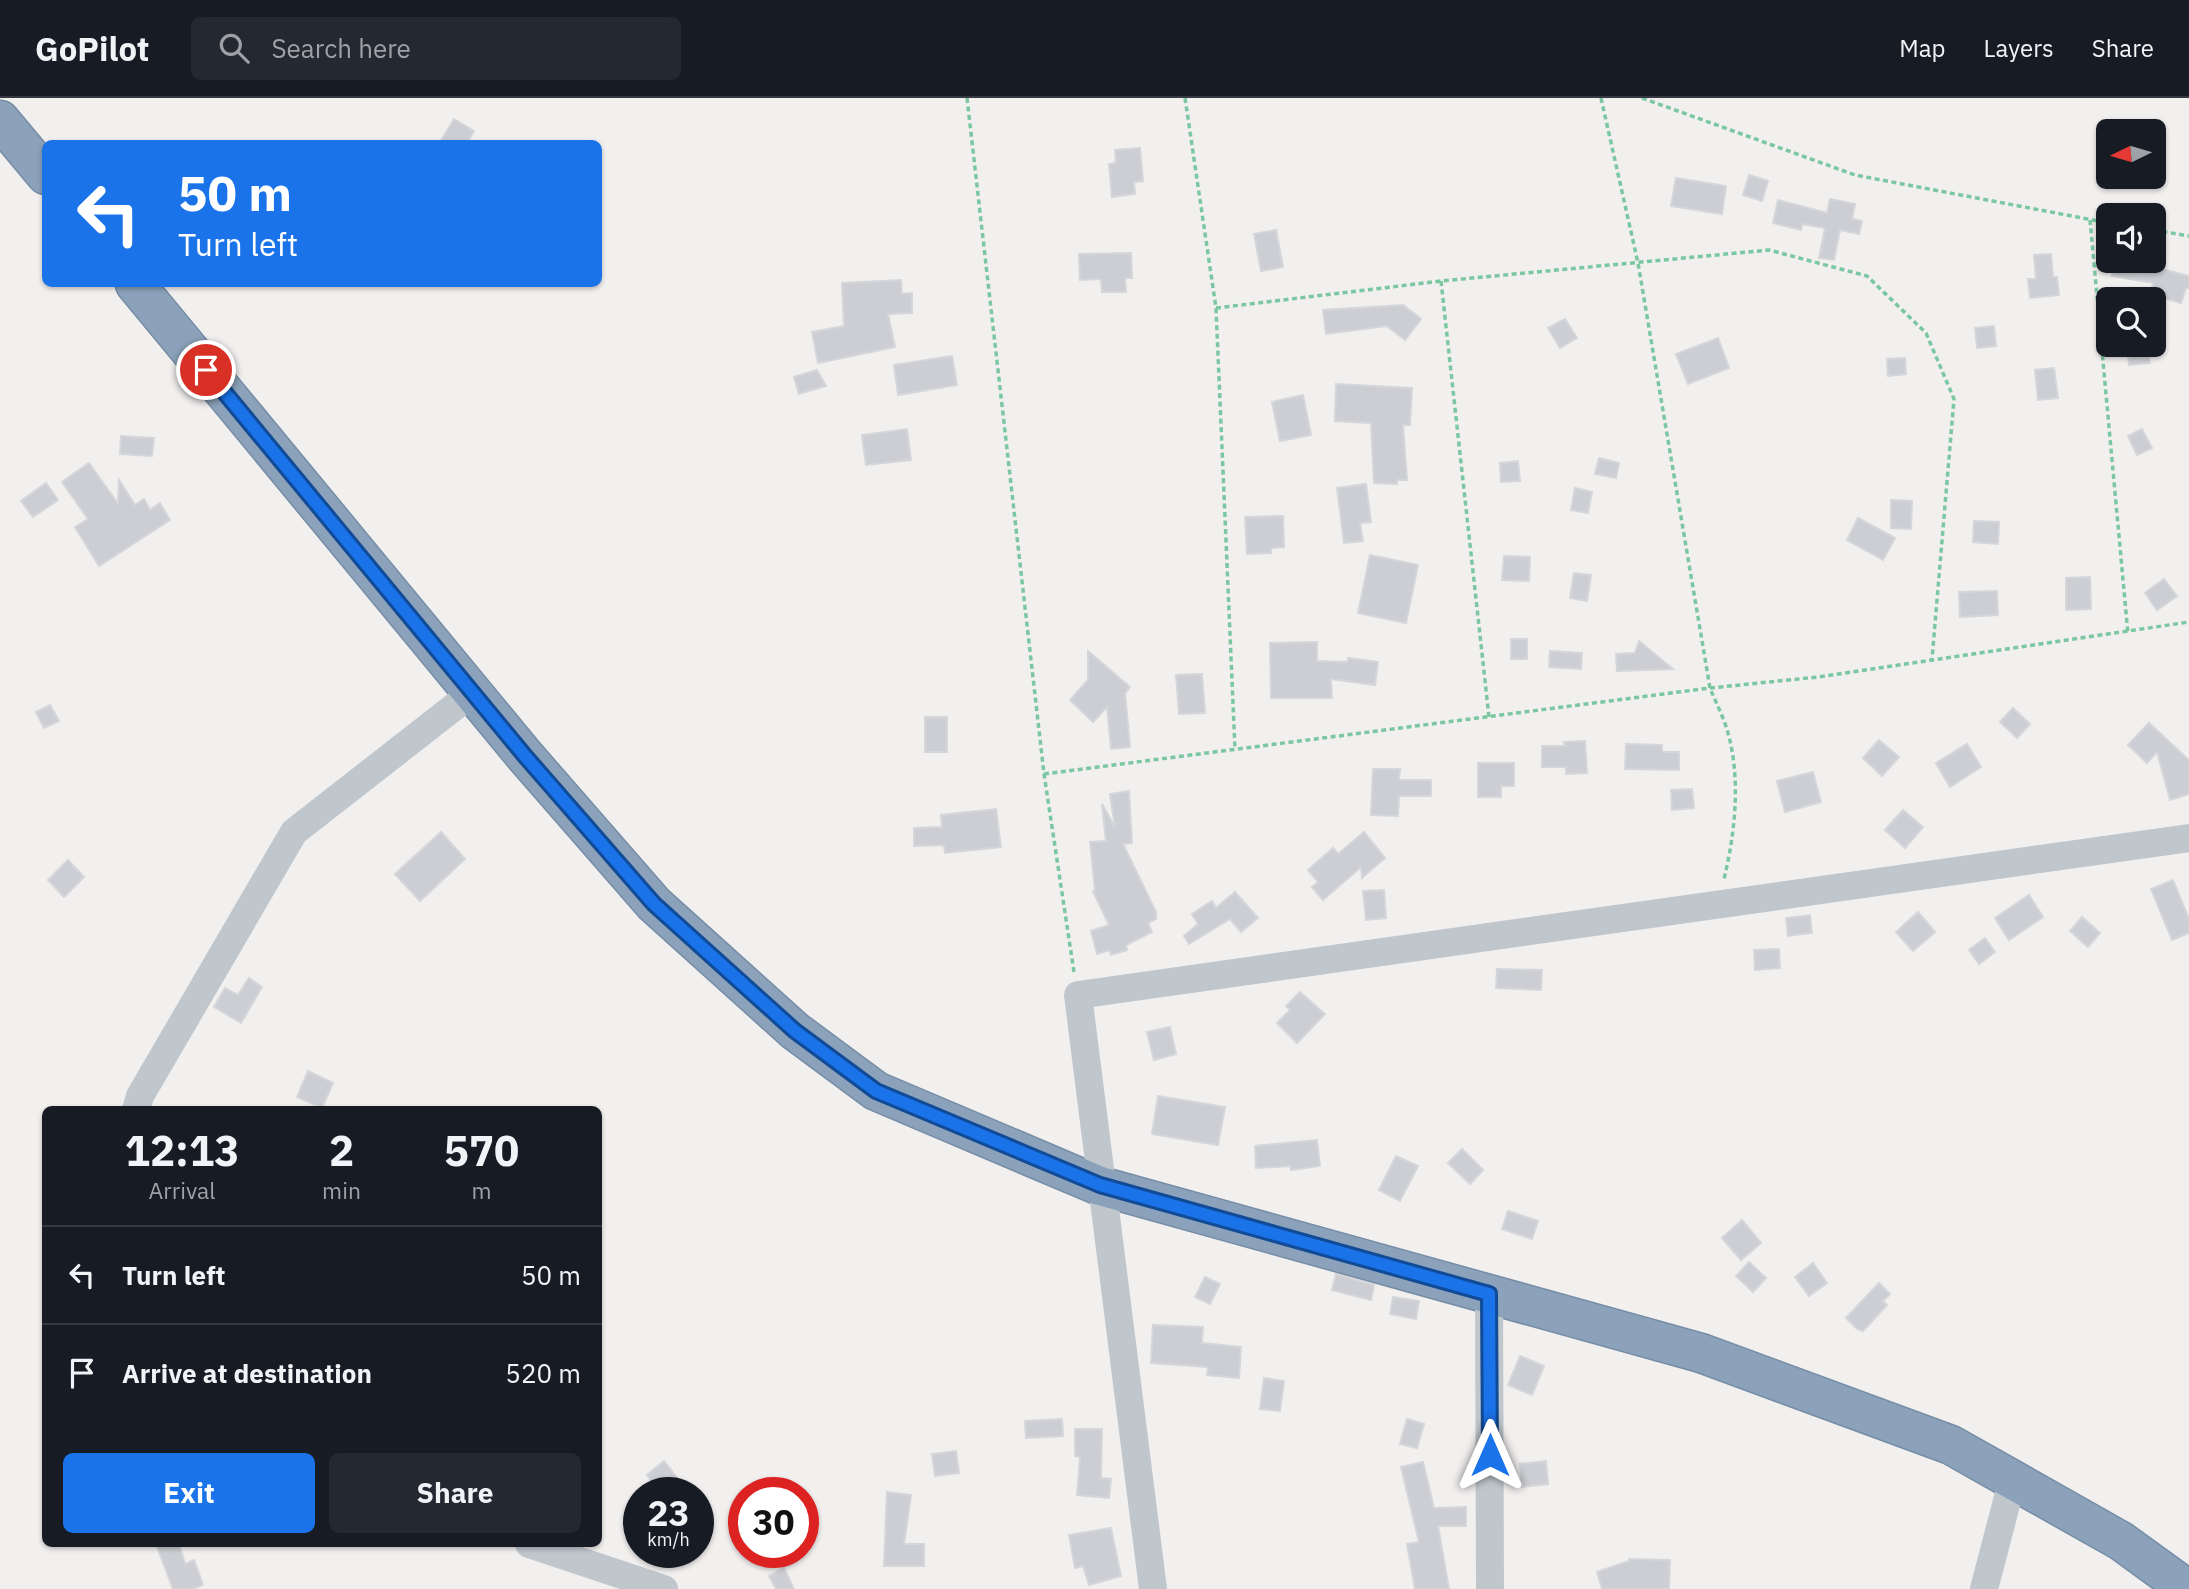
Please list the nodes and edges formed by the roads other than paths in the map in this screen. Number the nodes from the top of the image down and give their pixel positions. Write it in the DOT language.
graph roads {
  1 [pos="0,120"];
  2 [pos="42,170"];
  3 [pos="137,287"];
  4 [pos="472,693"];
  5 [pos="2189,838"];
  6 [pos="137,1106"];
  7 [pos="1100,1185"];
  8 [pos="1489,1294"];
  9 [pos="2013,1478"];
  10 [pos="538,1547"];
  11 [pos="664,1589"];
  12 [pos="1153,1589"];
  13 [pos="1490,1589"];
  14 [pos="1984,1589"];
  15 [pos="2187,1589"];
  1 -- 2 [label="highway"];
  3 -- 4 [label="highway"];
  4 -- 6 [label="street"];
  4 -- 7 [label="highway"];
  5 -- 7 [label="street"];
  7 -- 8 [label="highway"];
  7 -- 12 [label="street"];
  8 -- 9 [label="highway"];
  8 -- 13 [label="street"];
  9 -- 14 [label="street"];
  9 -- 15 [label="highway"];
  10 -- 11 [label="street"];
}
